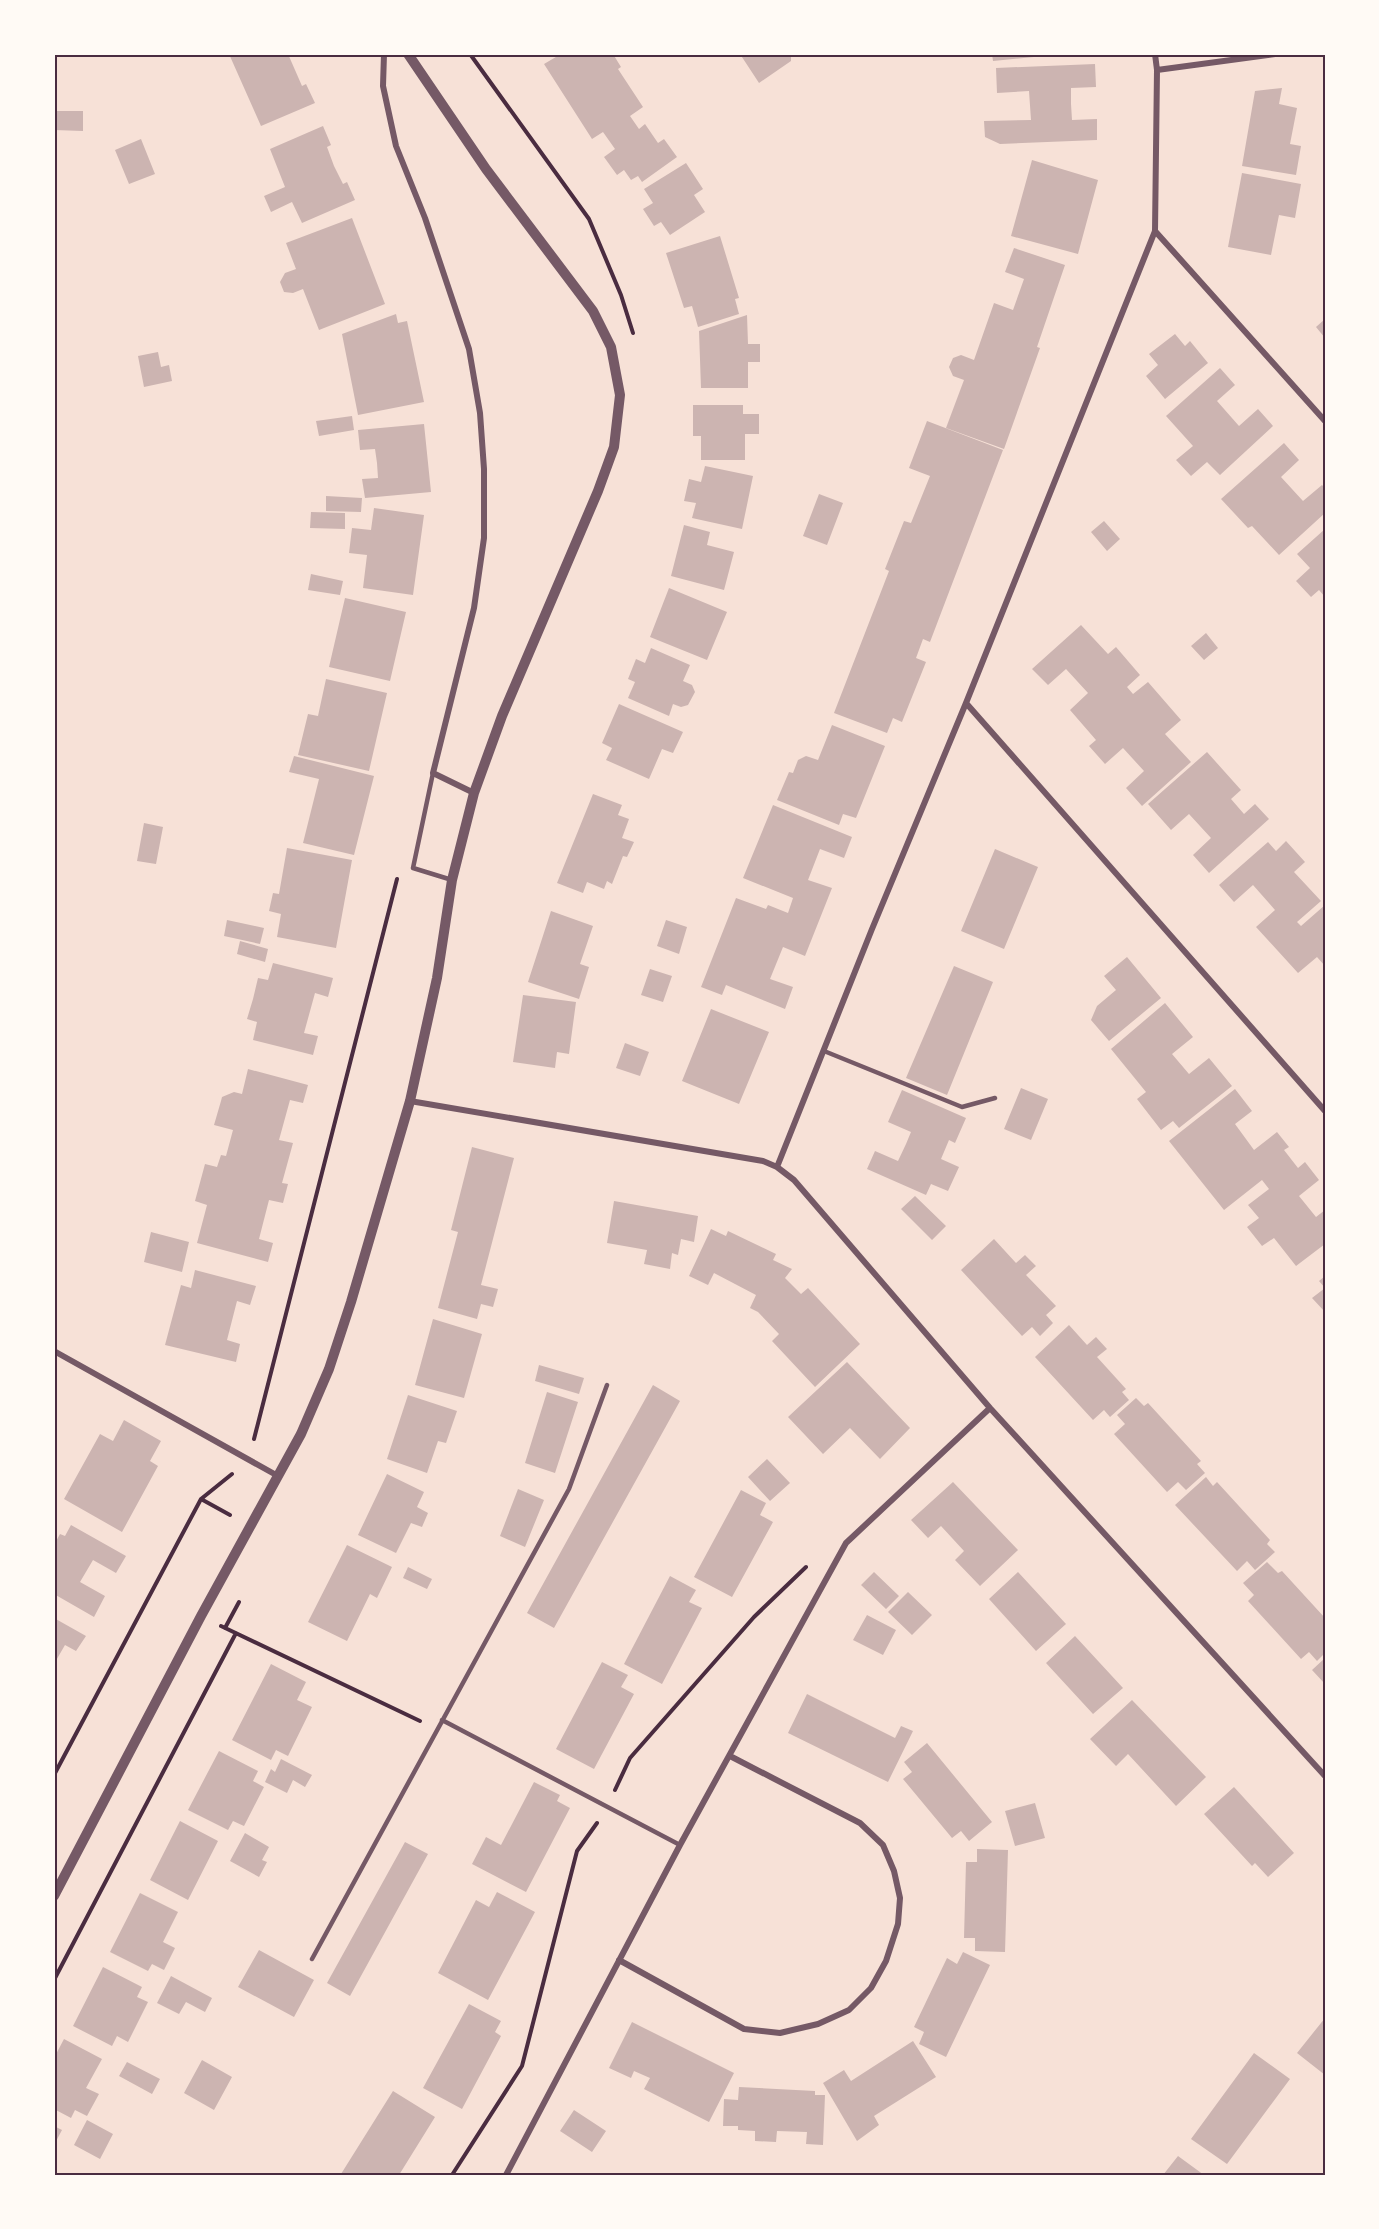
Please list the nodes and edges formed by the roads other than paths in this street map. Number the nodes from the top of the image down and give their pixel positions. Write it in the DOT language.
graph roads {
  1 [pos="384,54"];
  2 [pos="408,54"];
  3 [pos="1155,54"];
  4 [pos="1275,54"];
  5 [pos="1157,70"];
  6 [pos="1155,231"];
  7 [pos="1325,421"];
  8 [pos="966,703"];
  9 [pos="433,773"];
  10 [pos="474,793"];
  11 [pos="452,880"];
  12 [pos="824,1051"];
  13 [pos="995,1098"];
  14 [pos="410,1101"];
  15 [pos="1325,1111"];
  16 [pos="777,1167"];
  17 [pos="54,1351"];
  18 [pos="608,1385"];
  19 [pos="990,1408"];
  20 [pos="278,1476"];
  21 [pos="442,1720"];
  22 [pos="730,1756"];
  23 [pos="1325,1776"];
  24 [pos="680,1845"];
  25 [pos="54,1896"];
  26 [pos="312,1959"];
  27 [pos="619,1960"];
  28 [pos="506,2175"];
  1 -- 9 [label="street"];
  2 -- 10 [label="street"];
  3 -- 5 [label="street"];
  4 -- 5 [label="street"];
  5 -- 6 [label="street"];
  6 -- 7 [label="street"];
  6 -- 8 [label="street"];
  8 -- 12 [label="street"];
  8 -- 15 [label="street"];
  9 -- 10 [label="street"];
  9 -- 11 [label="lane"];
  10 -- 11 [label="street"];
  11 -- 14 [label="street"];
  12 -- 13 [label="lane"];
  12 -- 16 [label="street"];
  14 -- 16 [label="street"];
  14 -- 20 [label="street"];
  16 -- 19 [label="street"];
  17 -- 20 [label="street"];
  18 -- 21 [label="lane"];
  19 -- 22 [label="street"];
  19 -- 23 [label="street"];
  20 -- 25 [label="street"];
  21 -- 24 [label="lane"];
  21 -- 26 [label="lane"];
  22 -- 24 [label="street"];
  22 -- 27 [label="street"];
  24 -- 27 [label="street"];
  27 -- 28 [label="street"];
}
